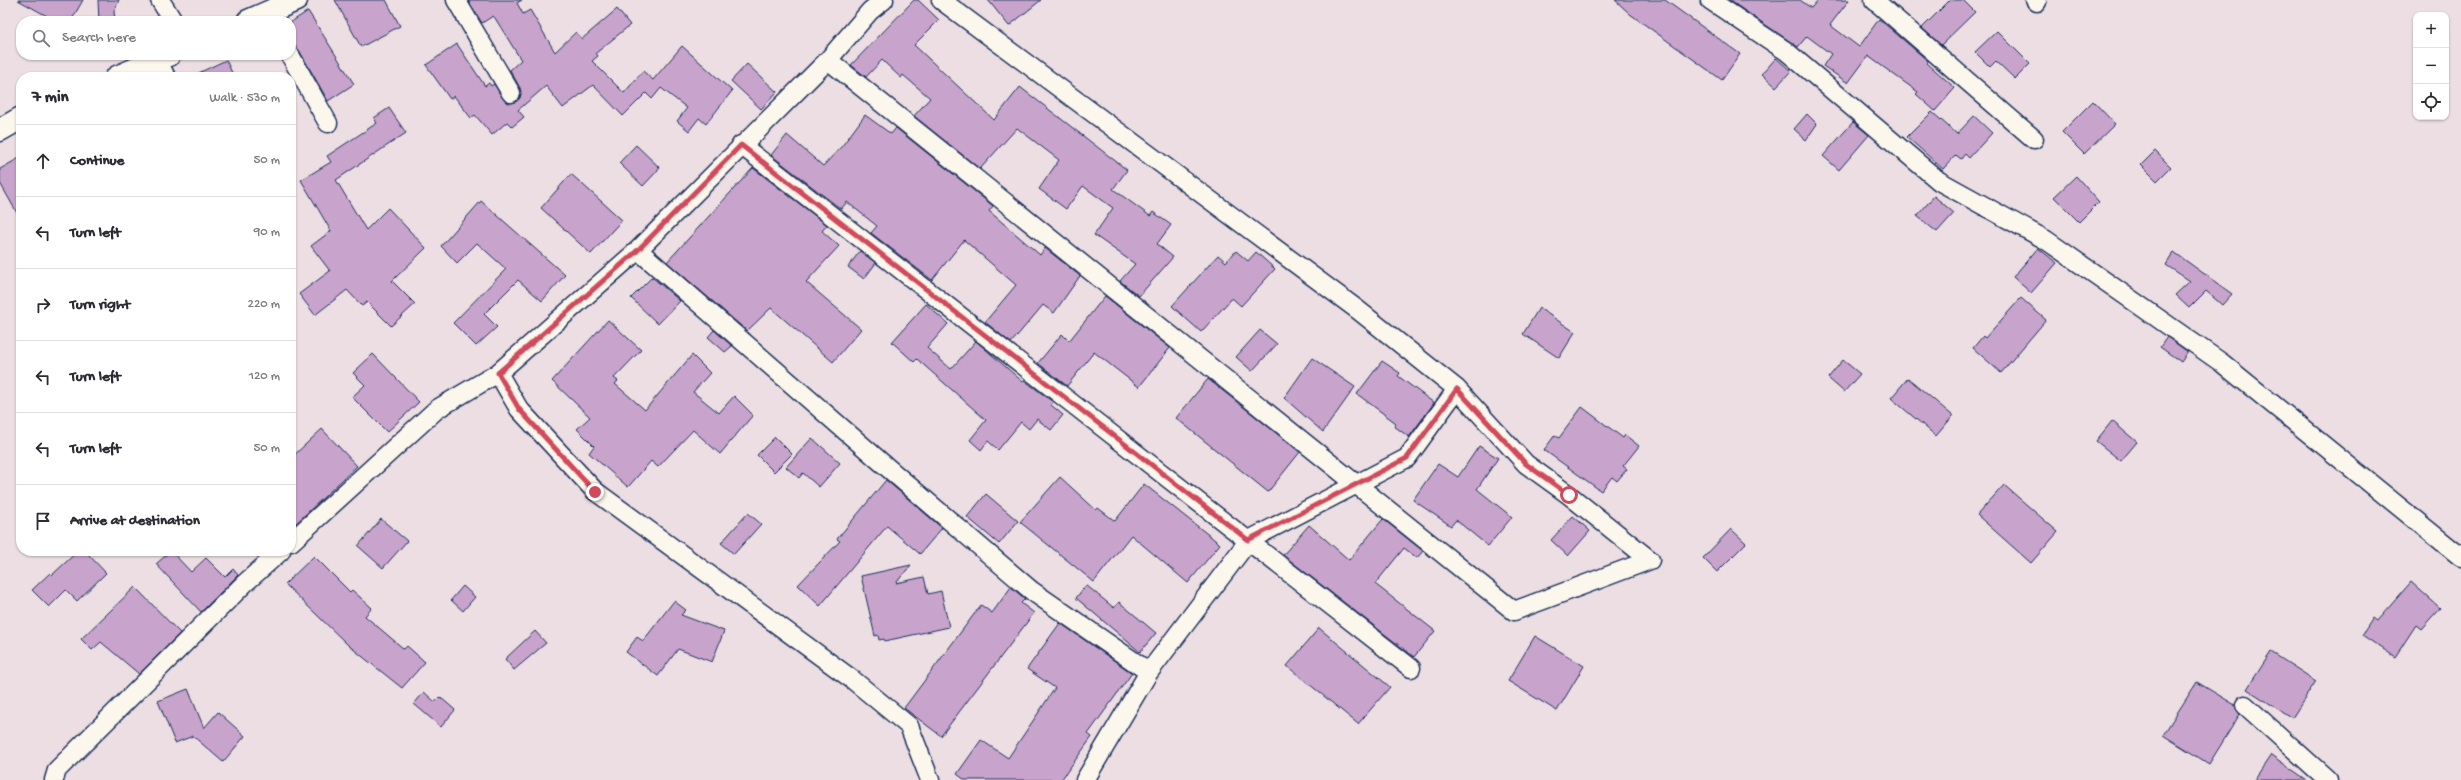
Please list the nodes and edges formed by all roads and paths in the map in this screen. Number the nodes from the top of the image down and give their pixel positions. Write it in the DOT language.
graph roads {
  1 [pos="160,0"];
  2 [pos="296,0"];
  3 [pos="456,0"];
  4 [pos="884,0"];
  5 [pos="941,0"];
  6 [pos="1710,0"];
  7 [pos="1874,0"];
  8 [pos="170,16"];
  9 [pos="266,16"];
  10 [pos="293,60"];
  11 [pos="828,60"];
  12 [pos="164,64"];
  13 [pos="135,72"];
  14 [pos="511,93"];
  15 [pos="16,121"];
  16 [pos="328,123"];
  17 [pos="0,130"];
  18 [pos="2034,139"];
  19 [pos="741,145"];
  20 [pos="638,250"];
  21 [pos="498,373"];
  22 [pos="1457,389"];
  23 [pos="1356,485"];
  24 [pos="296,537"];
  25 [pos="1248,540"];
  26 [pos="275,556"];
  27 [pos="2461,557"];
  28 [pos="1411,668"];
  29 [pos="1149,672"];
  30 [pos="2245,705"];
  31 [pos="54,780"];
  32 [pos="930,780"];
  33 [pos="1085,780"];
  34 [pos="2328,780"];
  1 -- 8 [label="street"];
  2 -- 9 [label="street"];
  3 -- 14 [label="street"];
  4 -- 11 [label="street"];
  5 -- 22 [label="street"];
  6 -- 27 [label="street"];
  7 -- 18 [label="street"];
  10 -- 16 [label="street"];
  11 -- 19 [label="street"];
  11 -- 23 [label="street"];
  12 -- 13 [label="street"];
  15 -- 17 [label="street"];
  19 -- 20 [label="street"];
  19 -- 25 [label="street"];
  20 -- 21 [label="street"];
  20 -- 29 [label="street"];
  21 -- 24 [label="street"];
  21 -- 32 [label="street"];
  22 -- 23 [label="street"];
  22 -- 23 [label="street"];
  23 -- 25 [label="street"];
  25 -- 28 [label="street"];
  25 -- 29 [label="street"];
  26 -- 31 [label="street"];
  29 -- 33 [label="street"];
  30 -- 34 [label="street"];
}
